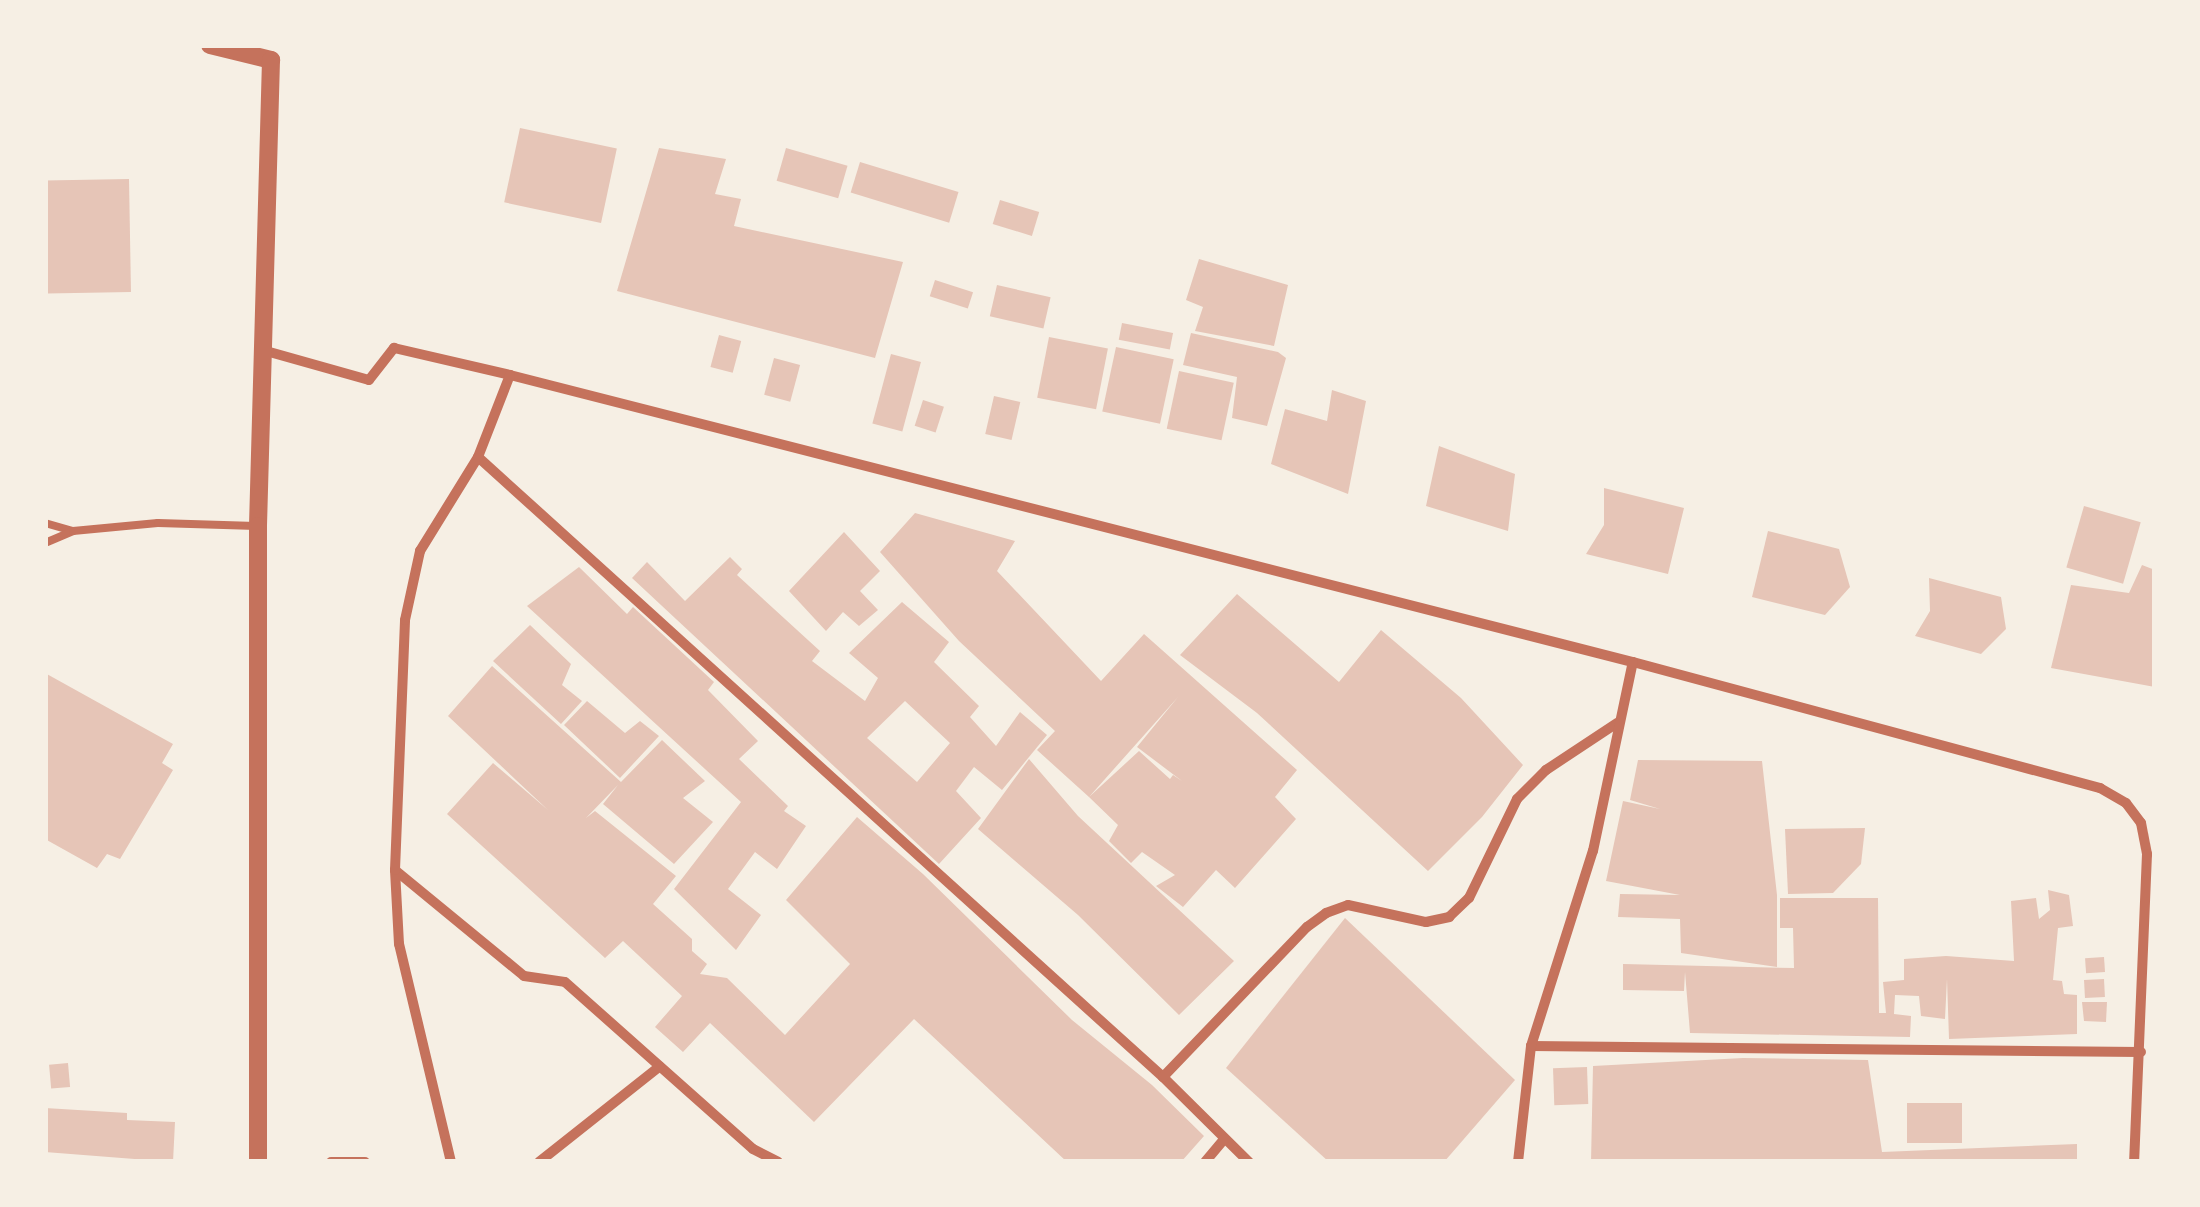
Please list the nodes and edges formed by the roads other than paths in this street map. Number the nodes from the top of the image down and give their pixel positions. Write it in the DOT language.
graph roads {
  1 [pos="210,45"];
  2 [pos="271,52"];
  3 [pos="266,351"];
  4 [pos="510,375"];
  5 [pos="478,458"];
  6 [pos="45,524"];
  7 [pos="258,526"];
  8 [pos="73,531"];
  9 [pos="45,543"];
  10 [pos="1633,662"];
  11 [pos="1616,723"];
  12 [pos="395,870"];
  13 [pos="1531,1046"];
  14 [pos="2141,1052"];
  15 [pos="660,1066"];
  16 [pos="1162,1077"];
  17 [pos="1224,1139"];
  18 [pos="258,1162"];
  19 [pos="331,1162"];
  20 [pos="365,1162"];
  21 [pos="450,1162"];
  22 [pos="539,1162"];
  23 [pos="778,1162"];
  24 [pos="1205,1162"];
  25 [pos="1249,1162"];
  26 [pos="1518,1162"];
  27 [pos="2134,1162"];
  1 -- 2 [label="street"];
  2 -- 3 [label="street"];
  3 -- 4 [label="street"];
  3 -- 7 [label="street"];
  4 -- 5 [label="street"];
  4 -- 10 [label="street"];
  5 -- 12 [label="street"];
  5 -- 16 [label="street"];
  6 -- 8 [label="lane"];
  7 -- 8 [label="lane"];
  7 -- 18 [label="street"];
  8 -- 9 [label="lane"];
  10 -- 11 [label="street"];
  10 -- 14 [label="street"];
  11 -- 13 [label="street"];
  11 -- 16 [label="street"];
  12 -- 15 [label="street"];
  12 -- 21 [label="street"];
  13 -- 14 [label="street"];
  13 -- 26 [label="street"];
  14 -- 27 [label="street"];
  15 -- 22 [label="street"];
  15 -- 23 [label="street"];
  16 -- 17 [label="street"];
  17 -- 24 [label="street"];
  17 -- 25 [label="street"];
  19 -- 20 [label="street"];
}
